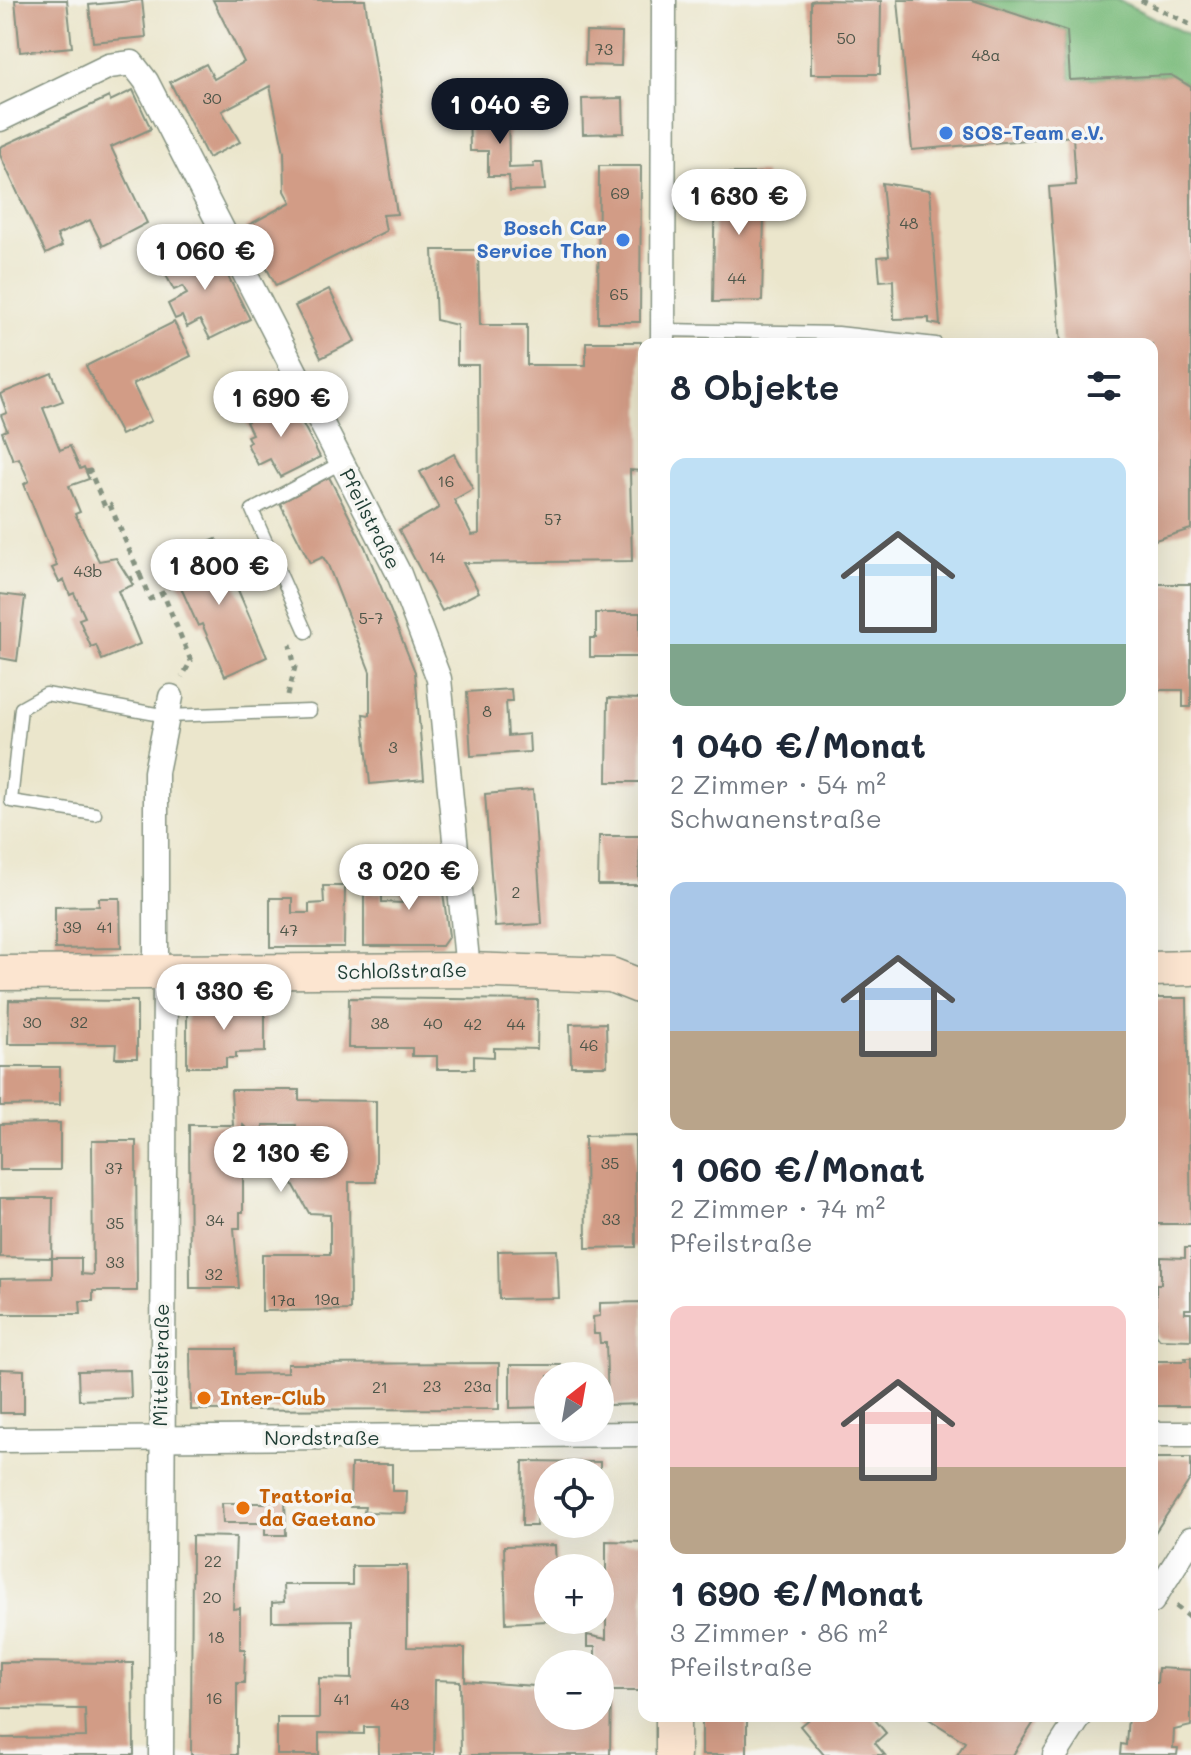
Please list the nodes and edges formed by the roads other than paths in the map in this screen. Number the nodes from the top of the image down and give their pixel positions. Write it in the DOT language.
graph roads {
  1 [pos="664,0"];
  2 [pos="0,119"];
  3 [pos="663,337"];
  4 [pos="883,338"];
  5 [pos="341,463"];
  6 [pos="306,632"];
  7 [pos="169,706"];
  8 [pos="310,711"];
  9 [pos="95,814"];
  10 [pos="1191,968"];
  11 [pos="1158,969"];
  12 [pos="468,970"];
  13 [pos="0,973"];
  14 [pos="160,975"];
  15 [pos="638,986"];
  16 [pos="638,1434"];
  17 [pos="1158,1434"];
  18 [pos="1191,1434"];
  19 [pos="161,1438"];
  20 [pos="0,1440"];
  21 [pos="1191,1539"];
  22 [pos="1158,1591"];
  23 [pos="673,1722"];
  24 [pos="1076,1722"];
  25 [pos="161,1755"];
  26 [pos="673,1755"];
  27 [pos="1055,1755"];
  1 -- 3 [label="street"];
  2 -- 5 [label="street, Pfeilstraße"];
  3 -- 4 [label="lane"];
  5 -- 6 [label="lane"];
  5 -- 12 [label="street, Pfeilstraße"];
  7 -- 8 [label="lane"];
  7 -- 9 [label="lane"];
  7 -- 14 [label="street"];
  10 -- 11 [label="main road"];
  12 -- 14 [label="main road, Schloßstraße"];
  12 -- 15 [label="main road, Schloßstraße"];
  13 -- 14 [label="main road, Schloßstraße"];
  14 -- 19 [label="street, Mittelstraße"];
  16 -- 19 [label="street, Nordstraße"];
  17 -- 18 [label="street"];
  19 -- 20 [label="street, Nordstraße"];
  19 -- 25 [label="street, Mittelstraße"];
  21 -- 22 [label="street"];
  23 -- 26 [label="main road"];
  24 -- 27 [label="street"];
}
